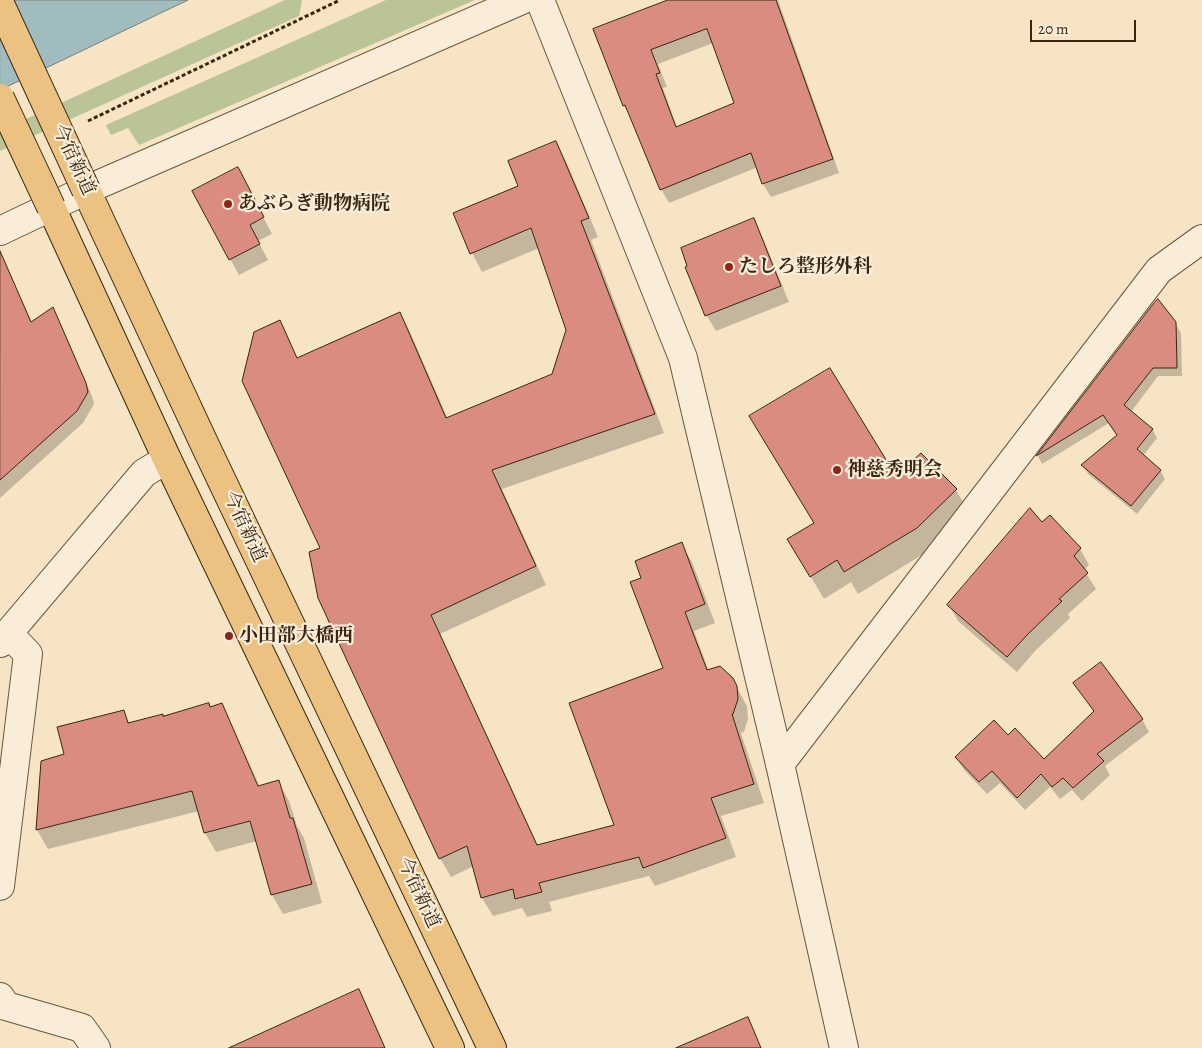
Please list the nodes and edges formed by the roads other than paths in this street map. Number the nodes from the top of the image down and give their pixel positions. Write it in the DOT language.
graph roads {
  1 [pos="522,0"];
  2 [pos="540,0"];
  3 [pos="0,4"];
  4 [pos="0,98"];
  5 [pos="86,190"];
  6 [pos="51,207"];
  7 [pos="0,231"];
  8 [pos="1202,239"];
  9 [pos="167,459"];
  10 [pos="4,638"];
  11 [pos="780,764"];
  12 [pos="0,886"];
  13 [pos="0,997"];
  14 [pos="96,1048"];
  15 [pos="450,1048"];
  16 [pos="492,1048"];
  17 [pos="844,1048"];
  1 -- 5 [label="street"];
  2 -- 11 [label="street"];
  3 -- 5 [label="highway, 今宿新道, bridge"];
  4 -- 6 [label="highway, 今宿新道, bridge"];
  5 -- 6 [label="street"];
  5 -- 16 [label="highway, 今宿新道"];
  6 -- 7 [label="street"];
  6 -- 9 [label="highway, 今宿新道"];
  8 -- 11 [label="street"];
  9 -- 10 [label="street"];
  9 -- 15 [label="highway, 今宿新道"];
  10 -- 12 [label="street"];
  11 -- 17 [label="street"];
  13 -- 14 [label="street"];
}
